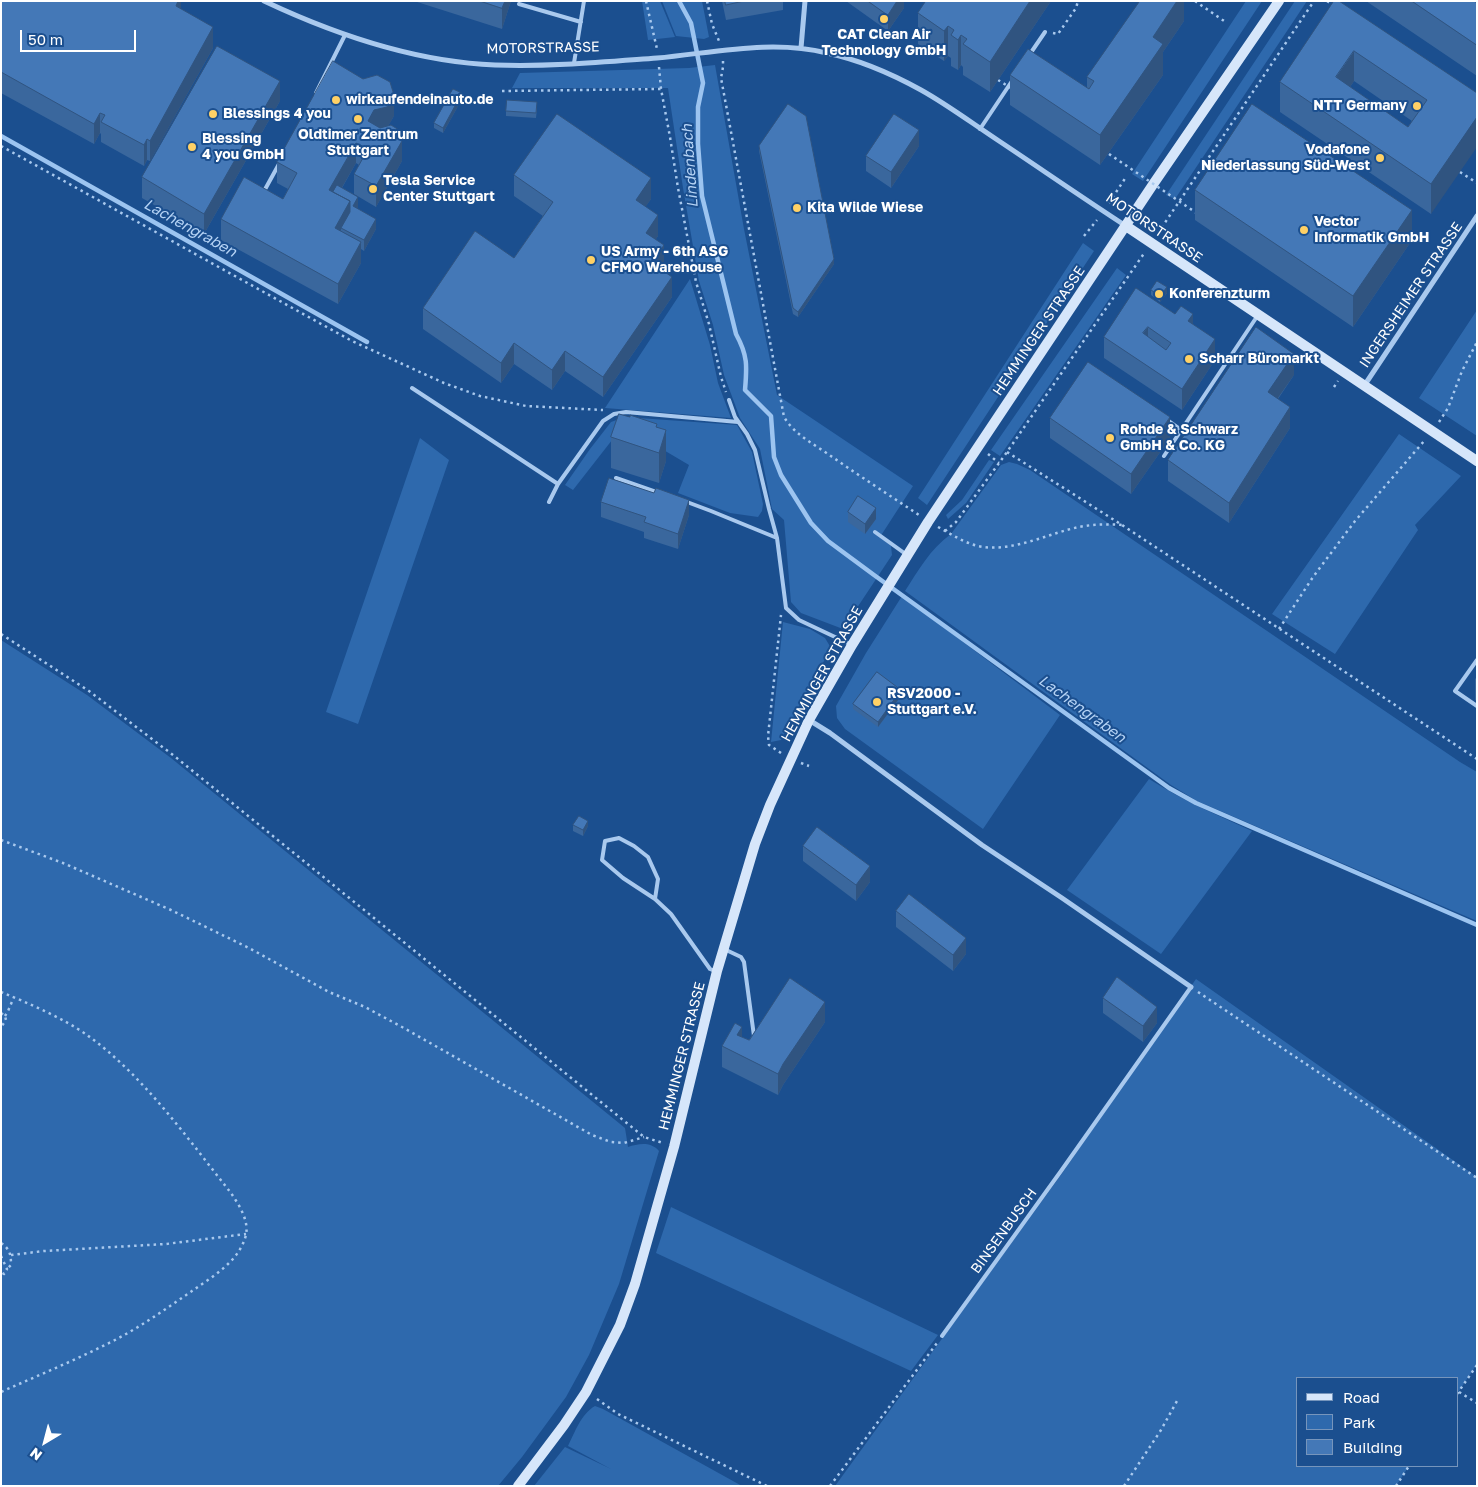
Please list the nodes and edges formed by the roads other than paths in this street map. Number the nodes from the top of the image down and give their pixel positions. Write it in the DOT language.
graph roads {
  1 [pos="264,1"];
  2 [pos="584,1"];
  3 [pos="805,1"];
  4 [pos="1279,1"];
  5 [pos="519,4"];
  6 [pos="581,22"];
  7 [pos="1045,32"];
  8 [pos="345,35"];
  9 [pos="801,48"];
  10 [pos="1028,56"];
  11 [pos="574,63"];
  12 [pos="1012,80"];
  13 [pos="312,100"];
  14 [pos="980,129"];
  15 [pos="280,162"];
  16 [pos="261,197"];
  17 [pos="1477,216"];
  18 [pos="1126,226"];
  19 [pos="1258,315"];
  20 [pos="1364,386"];
  21 [pos="412,388"];
  22 [pos="729,400"];
  23 [pos="1166,419"];
  24 [pos="738,422"];
  25 [pos="1181,430"];
  26 [pos="1164,456"];
  27 [pos="1477,461"];
  28 [pos="616,478"];
  29 [pos="558,484"];
  30 [pos="668,496"];
  31 [pos="548,502"];
  32 [pos="685,502"];
  33 [pos="875,532"];
  34 [pos="778,538"];
  35 [pos="907,555"];
  36 [pos="852,645"];
  37 [pos="1477,660"];
  38 [pos="1477,706"];
  39 [pos="809,720"];
  40 [pos="654,899"];
  41 [pos="724,949"];
  42 [pos="717,971"];
  43 [pos="1191,987"];
  44 [pos="754,1036"];
  45 [pos="942,1336"];
  46 [pos="518,1486"];
  1 -- 8 [label="street, MOTORSTRASSE"];
  2 -- 6 [label="lane"];
  3 -- 9 [label="street"];
  4 -- 18 [label="main road, HEMMINGER STRASSE"];
  5 -- 6 [label="lane"];
  6 -- 11 [label="lane"];
  7 -- 10 [label="lane"];
  8 -- 11 [label="street, MOTORSTRASSE"];
  8 -- 13 [label="lane"];
  9 -- 11 [label="street, MOTORSTRASSE"];
  9 -- 14 [label="street, MOTORSTRASSE"];
  12 -- 14 [label="lane"];
  14 -- 18 [label="street, MOTORSTRASSE"];
  15 -- 16 [label="lane"];
  17 -- 20 [label="street, INGERSHEIMER STRASSE"];
  18 -- 19 [label="main road, MOTORSTRASSE"];
  18 -- 35 [label="main road, HEMMINGER STRASSE"];
  19 -- 20 [label="main road, MOTORSTRASSE"];
  19 -- 25 [label="lane"];
  20 -- 27 [label="main road, MOTORSTRASSE"];
  21 -- 29 [label="lane"];
  22 -- 24 [label="lane"];
  23 -- 25 [label="lane"];
  24 -- 29 [label="lane"];
  24 -- 34 [label="lane"];
  25 -- 26 [label="lane"];
  28 -- 30 [label="lane"];
  29 -- 31 [label="lane"];
  32 -- 34 [label="lane"];
  33 -- 35 [label="lane"];
  34 -- 36 [label="lane"];
  35 -- 36 [label="main road, HEMMINGER STRASSE"];
  36 -- 39 [label="main road, HEMMINGER STRASSE"];
  37 -- 38 [label="lane"];
  39 -- 41 [label="main road, HEMMINGER STRASSE"];
  39 -- 43 [label="street"];
  40 -- 40 [label="lane"];
  40 -- 42 [label="lane"];
  41 -- 42 [label="main road, HEMMINGER STRASSE"];
  41 -- 44 [label="lane"];
  42 -- 46 [label="main road, HEMMINGER STRASSE"];
  43 -- 45 [label="lane, BINSENBUSCH"];
}
